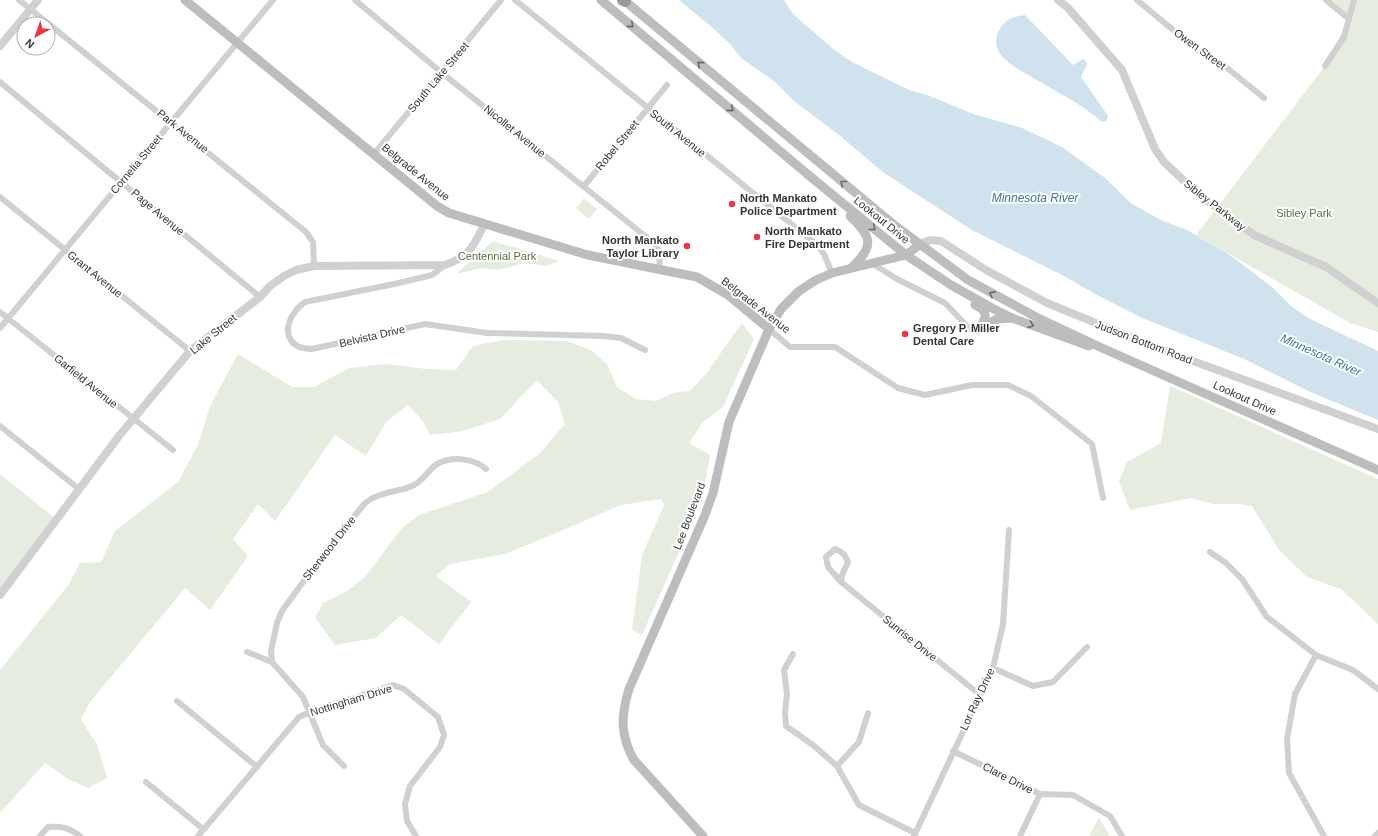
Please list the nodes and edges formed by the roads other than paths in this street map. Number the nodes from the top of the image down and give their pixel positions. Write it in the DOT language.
graph roads {
  1 [pos="19,0"];
  2 [pos="38,0"];
  3 [pos="185,0"];
  4 [pos="273,0"];
  5 [pos="355,0"];
  6 [pos="502,0"];
  7 [pos="515,0"];
  8 [pos="601,0"];
  9 [pos="623,0"];
  10 [pos="1058,0"];
  11 [pos="1137,0"];
  12 [pos="1326,0"];
  13 [pos="1354,0"];
  14 [pos="30,10"];
  15 [pos="1349,19"];
  16 [pos="237,42"];
  17 [pos="0,46"];
  18 [pos="1325,66"];
  19 [pos="442,73"];
  20 [pos="0,82"];
  21 [pos="667,86"];
  22 [pos="1264,98"];
  23 [pos="647,109"];
  24 [pos="171,122"];
  25 [pos="374,154"];
  26 [pos="812,178"];
  27 [pos="121,182"];
  28 [pos="584,186"];
  29 [pos="0,197"];
  30 [pos="484,225"];
  31 [pos="919,245"];
  32 [pos="65,250"];
  33 [pos="906,255"];
  34 [pos="873,264"];
  35 [pos="445,265"];
  36 [pos="314,266"];
  37 [pos="850,268"];
  38 [pos="660,269"];
  39 [pos="930,272"];
  40 [pos="832,273"];
  41 [pos="260,297"];
  42 [pos="1378,303"];
  43 [pos="0,312"];
  44 [pos="8,318"];
  45 [pos="1012,318"];
  46 [pos="0,328"];
  47 [pos="769,329"];
  48 [pos="978,330"];
  49 [pos="1102,348"];
  50 [pos="645,350"];
  51 [pos="190,351"];
  52 [pos="133,419"];
  53 [pos="0,426"];
  54 [pos="1378,429"];
  55 [pos="173,450"];
  56 [pos="486,469"];
  57 [pos="1378,470"];
  58 [pos="79,489"];
  59 [pos="1103,498"];
  60 [pos="1009,530"];
  61 [pos="1210,552"];
  62 [pos="841,582"];
  63 [pos="0,595"];
  64 [pos="1087,647"];
  65 [pos="247,652"];
  66 [pos="793,654"];
  67 [pos="1316,655"];
  68 [pos="272,662"];
  69 [pos="993,668"];
  70 [pos="1378,689"];
  71 [pos="979,694"];
  72 [pos="177,701"];
  73 [pos="310,712"];
  74 [pos="868,713"];
  75 [pos="953,750"];
  76 [pos="344,766"];
  77 [pos="837,766"];
  78 [pos="257,767"];
  79 [pos="146,782"];
  80 [pos="1040,794"];
  81 [pos="203,829"];
  82 [pos="1378,833"];
  83 [pos="915,835"];
  84 [pos="40,836"];
  85 [pos="80,836"];
  86 [pos="198,836"];
  87 [pos="416,836"];
  88 [pos="703,836"];
  89 [pos="1020,836"];
  90 [pos="1122,836"];
  91 [pos="1324,836"];
  92 [pos="1375,836"];
  1 -- 14 [label="street, Park Avenue"];
  2 -- 14 [label="street"];
  3 -- 16 [label="main road, Belgrade Avenue"];
  4 -- 16 [label="street, Cornelia Street"];
  5 -- 19 [label="street, Nicollet Avenue"];
  6 -- 19 [label="street, South Lake Street"];
  7 -- 23 [label="street, South Avenue"];
  8 -- 26 [label="main road, Lookout Drive, one-way"];
  31 -- 9 [label="main road, Lookout Drive, one-way"];
  10 -- 42 [label="street, Sibley Parkway"];
  11 -- 22 [label="street, Owen Street"];
  12 -- 15 [label="street"];
  13 -- 15 [label="street"];
  14 -- 17 [label="street"];
  14 -- 24 [label="street, Park Avenue"];
  15 -- 18 [label="street"];
  16 -- 24 [label="street, Cornelia Street"];
  16 -- 25 [label="main road, Belgrade Avenue"];
  19 -- 25 [label="street, South Lake Street"];
  19 -- 28 [label="street, Nicollet Avenue"];
  20 -- 27 [label="street, Page Avenue"];
  21 -- 23 [label="street, Robel Street"];
  23 -- 28 [label="street, Robel Street"];
  23 -- 40 [label="street, South Avenue"];
  24 -- 27 [label="street, Cornelia Street"];
  24 -- 36 [label="street, Park Avenue"];
  25 -- 30 [label="main road, Belgrade Avenue"];
  26 -- 33 [label="main road, Lookout Drive, one-way"];
  26 -- 37 [label="main road"];
  27 -- 32 [label="street, Cornelia Street"];
  27 -- 41 [label="street, Page Avenue"];
  28 -- 38 [label="street, Nicollet Avenue"];
  29 -- 32 [label="street, Grant Avenue"];
  30 -- 35 [label="street, Lake Street"];
  30 -- 38 [label="main road, Belgrade Avenue"];
  31 -- 33 [label="main road, Lee Boulevard"];
  49 -- 31 [label="main road, Lookout Drive, one-way"];
  31 -- 54 [label="street, Judson Bottom Road"];
  32 -- 44 [label="street, Cornelia Street"];
  32 -- 51 [label="street, Grant Avenue"];
  33 -- 34 [label="main road, Lee Boulevard"];
  33 -- 39 [label="main road, Lookout Drive"];
  34 -- 37 [label="main road, Lee Boulevard"];
  34 -- 48 [label="street"];
  35 -- 36 [label="street, Lake Street"];
  35 -- 50 [label="street, Belvista Drive"];
  36 -- 41 [label="street, Lake Street"];
  37 -- 40 [label="main road, Lee Boulevard"];
  38 -- 47 [label="main road, Belgrade Avenue"];
  39 -- 45 [label="main road, Lookout Drive"];
  39 -- 48 [label="main road"];
  40 -- 47 [label="main road, Lee Boulevard"];
  41 -- 51 [label="street, Lake Street"];
  43 -- 44 [label="street, Garfield Avenue"];
  44 -- 46 [label="street, Cornelia Street"];
  44 -- 52 [label="street, Garfield Avenue"];
  45 -- 48 [label="main road"];
  45 -- 49 [label="main road, Lookout Drive, one-way"];
  47 -- 59 [label="street, Belgrade Avenue"];
  47 -- 88 [label="main road, Lee Boulevard"];
  49 -- 57 [label="main road, Lookout Drive"];
  51 -- 52 [label="street, Lake Street"];
  52 -- 55 [label="street, Garfield Avenue"];
  52 -- 58 [label="street, Lake Street"];
  53 -- 58 [label="street"];
  56 -- 68 [label="street, Sherwood Drive"];
  58 -- 63 [label="street, Lake Street"];
  60 -- 69 [label="street, Lor Ray Drive"];
  61 -- 67 [label="street"];
  62 -- 62 [label="street, Sunrise Drive"];
  62 -- 71 [label="street, Sunrise Drive"];
  64 -- 69 [label="street"];
  65 -- 68 [label="street"];
  66 -- 77 [label="street"];
  67 -- 70 [label="street"];
  67 -- 91 [label="street"];
  68 -- 73 [label="street"];
  69 -- 71 [label="street, Lor Ray Drive"];
  71 -- 75 [label="street, Lor Ray Drive"];
  72 -- 78 [label="street"];
  73 -- 76 [label="street"];
  73 -- 78 [label="street, Nottingham Drive"];
  73 -- 87 [label="street, Nottingham Drive"];
  74 -- 77 [label="street"];
  75 -- 80 [label="street, Clare Drive"];
  75 -- 83 [label="street, Lor Ray Drive"];
  77 -- 83 [label="street"];
  78 -- 81 [label="street, Nottingham Drive"];
  79 -- 81 [label="street"];
  80 -- 89 [label="street"];
  80 -- 90 [label="street, Clare Drive"];
  81 -- 86 [label="street, Nottingham Drive"];
  82 -- 92 [label="street"];
  84 -- 85 [label="street"];
}
